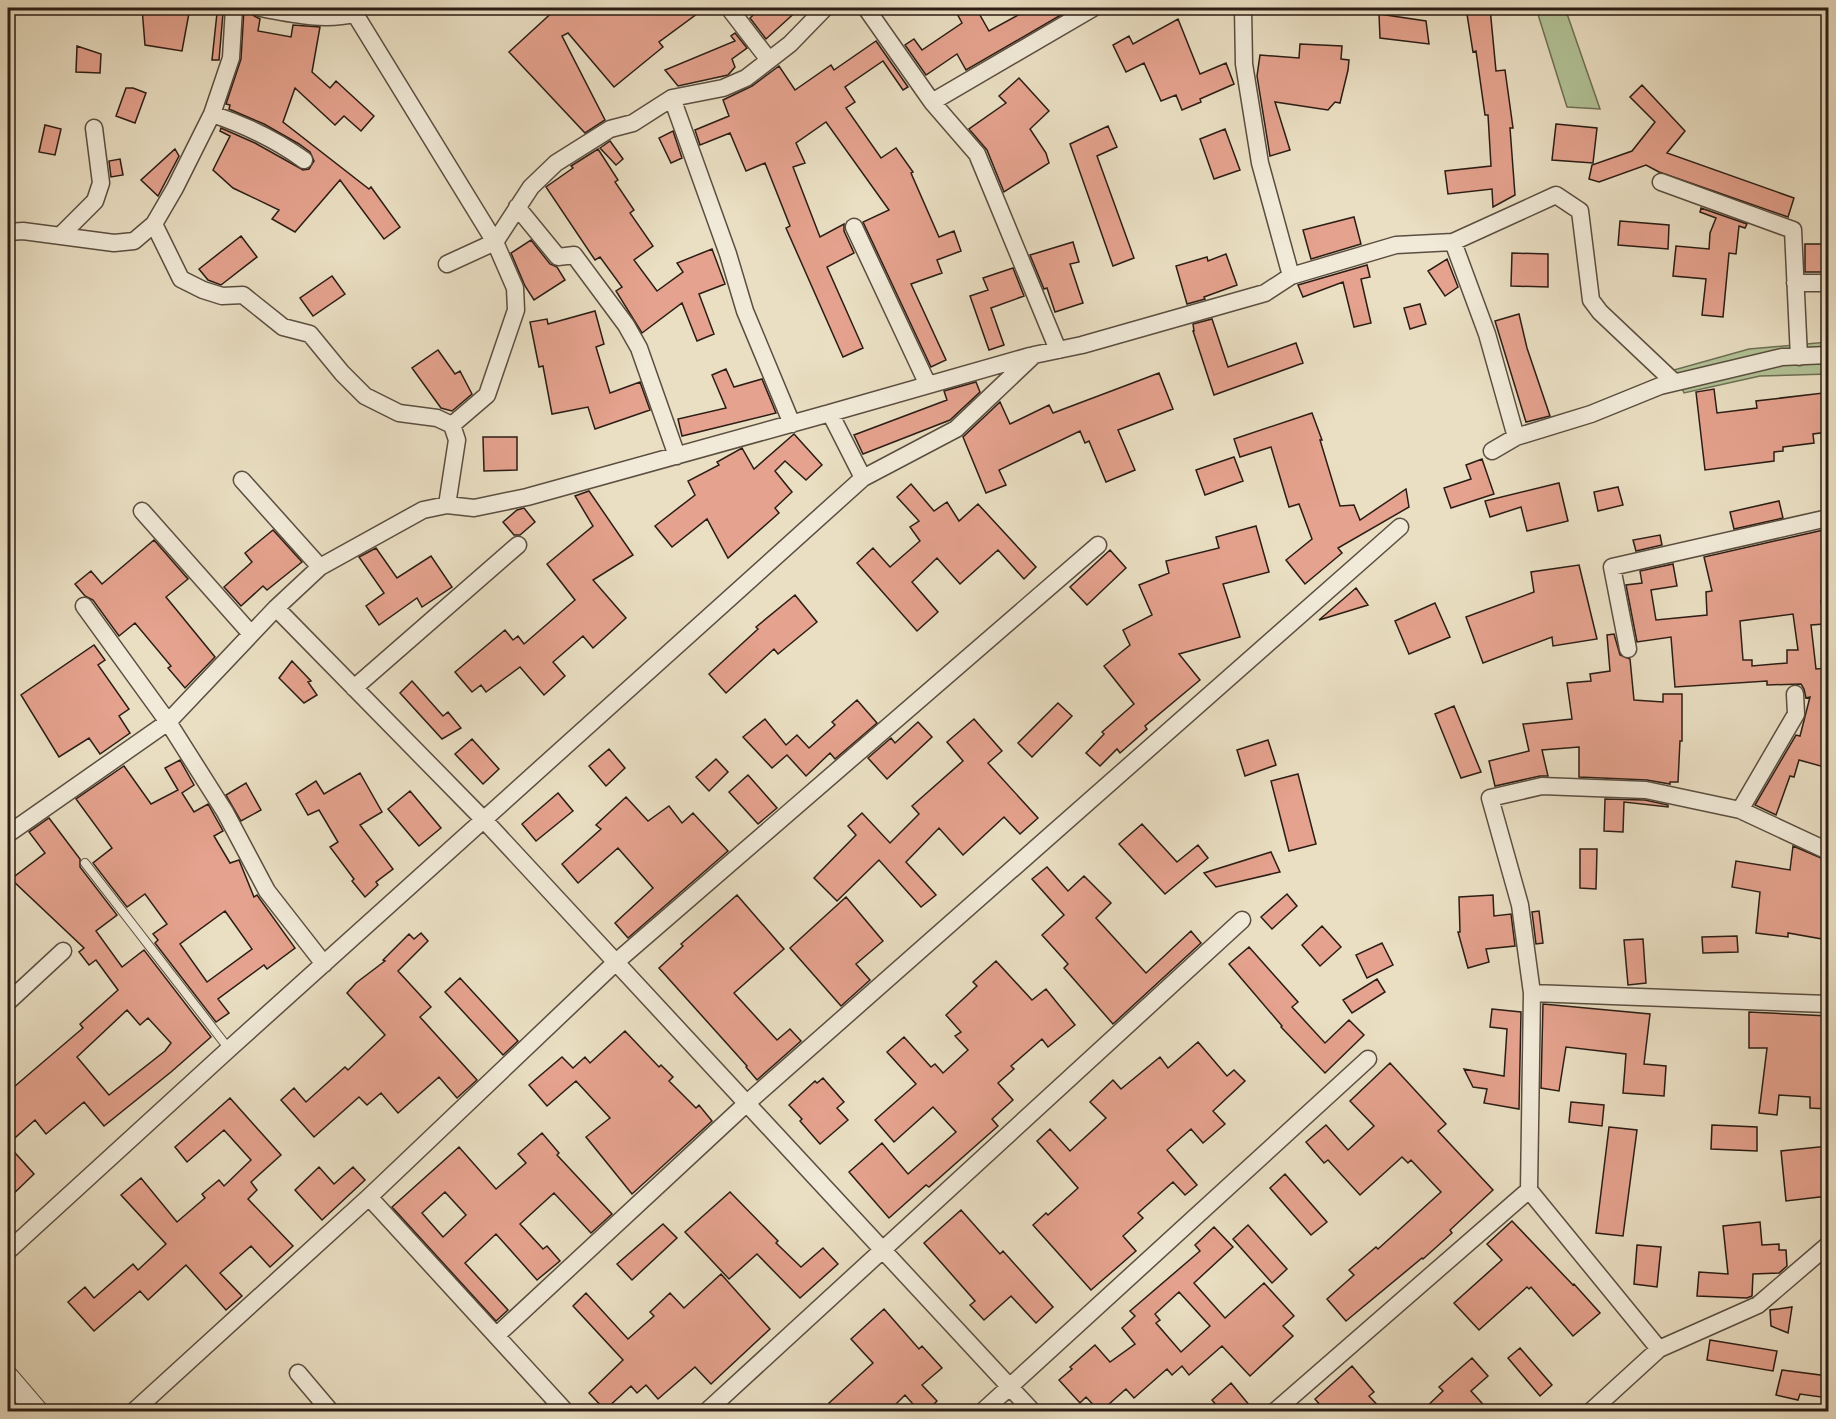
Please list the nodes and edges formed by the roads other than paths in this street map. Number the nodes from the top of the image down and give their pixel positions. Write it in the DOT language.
graph roads {
  1 [pos="234,8"];
  2 [pos="260,8"];
  3 [pos="729,8"];
  4 [pos="825,8"];
  5 [pos="866,8"];
  6 [pos="1093,8"];
  7 [pos="1243,8"];
  8 [pos="769,60"];
  9 [pos="672,98"];
  10 [pos="932,102"];
  11 [pos="212,114"];
  12 [pos="94,128"];
  13 [pos="304,160"];
  14 [pos="1661,182"];
  15 [pos="517,207"];
  16 [pos="154,225"];
  17 [pos="854,227"];
  18 [pos="8,232"];
  19 [pos="60,236"];
  20 [pos="495,242"];
  21 [pos="1453,242"];
  22 [pos="447,264"];
  23 [pos="1291,276"];
  24 [pos="1796,283"];
  25 [pos="1828,283"];
  26 [pos="1058,350"];
  27 [pos="1034,355"];
  28 [pos="1828,355"];
  29 [pos="1799,357"];
  30 [pos="1674,382"];
  31 [pos="928,385"];
  32 [pos="830,413"];
  33 [pos="792,424"];
  34 [pos="452,425"];
  35 [pos="1516,437"];
  36 [pos="1492,451"];
  37 [pos="677,456"];
  38 [pos="863,478"];
  39 [pos="242,480"];
  40 [pos="447,505"];
  41 [pos="142,511"];
  42 [pos="1828,518"];
  43 [pos="1400,527"];
  44 [pos="518,545"];
  45 [pos="1098,545"];
  46 [pos="320,567"];
  47 [pos="84,606"];
  48 [pos="276,608"];
  49 [pos="251,634"];
  50 [pos="1628,649"];
  51 [pos="354,688"];
  52 [pos="1795,694"];
  53 [pos="168,722"];
  54 [pos="1740,810"];
  55 [pos="484,820"];
  56 [pos="8,834"];
  57 [pos="1828,851"];
  58 [pos="85,863"];
  59 [pos="1242,920"];
  60 [pos="63,951"];
  61 [pos="616,962"];
  62 [pos="324,964"];
  63 [pos="1532,993"];
  64 [pos="8,1002"];
  65 [pos="1828,1004"];
  66 [pos="229,1048"];
  67 [pos="1368,1059"];
  68 [pos="747,1103"];
  69 [pos="1529,1190"];
  70 [pos="369,1197"];
  71 [pos="1828,1245"];
  72 [pos="883,1250"];
  73 [pos="8,1251"];
  74 [pos="496,1335"];
  75 [pos="1659,1349"];
  76 [pos="298,1373"];
  77 [pos="8,1377"];
  78 [pos="1010,1386"];
  79 [pos="38,1412"];
  80 [pos="133,1412"];
  81 [pos="331,1412"];
  82 [pos="566,1412"];
  83 [pos="706,1412"];
  84 [pos="982,1412"];
  85 [pos="1033,1412"];
  86 [pos="1274,1412"];
  87 [pos="1590,1412"];
  1 -- 11 [label="street"];
  2 -- 20 [label="street"];
  3 -- 8 [label="street"];
  4 -- 8 [label="street"];
  5 -- 10 [label="street"];
  6 -- 10 [label="street"];
  7 -- 23 [label="street"];
  8 -- 9 [label="street"];
  9 -- 15 [label="street"];
  9 -- 33 [label="street"];
  10 -- 26 [label="street"];
  11 -- 13 [label="street"];
  11 -- 16 [label="street"];
  12 -- 19 [label="street"];
  14 -- 24 [label="street"];
  15 -- 20 [label="street"];
  15 -- 37 [label="street"];
  16 -- 19 [label="street"];
  16 -- 34 [label="street"];
  17 -- 31 [label="street"];
  18 -- 19 [label="street"];
  20 -- 22 [label="street"];
  20 -- 34 [label="street"];
  21 -- 23 [label="street"];
  21 -- 30 [label="street"];
  21 -- 35 [label="street"];
  23 -- 26 [label="street"];
  24 -- 25 [label="street"];
  24 -- 29 [label="street"];
  26 -- 27 [label="street"];
  27 -- 31 [label="street"];
  27 -- 38 [label="street"];
  28 -- 29 [label="street"];
  29 -- 30 [label="street"];
  30 -- 35 [label="street"];
  31 -- 32 [label="street"];
  32 -- 33 [label="street"];
  32 -- 38 [label="street"];
  33 -- 37 [label="street"];
  34 -- 40 [label="street"];
  35 -- 36 [label="street"];
  37 -- 40 [label="street"];
  38 -- 55 [label="street"];
  39 -- 46 [label="street"];
  40 -- 46 [label="street"];
  41 -- 49 [label="street"];
  42 -- 50 [label="street"];
  43 -- 68 [label="street"];
  44 -- 51 [label="street"];
  45 -- 61 [label="street"];
  46 -- 48 [label="street"];
  47 -- 53 [label="street"];
  48 -- 49 [label="street"];
  48 -- 51 [label="street"];
  49 -- 53 [label="street"];
  51 -- 55 [label="street"];
  52 -- 54 [label="street"];
  53 -- 56 [label="street"];
  53 -- 62 [label="street"];
  54 -- 57 [label="street"];
  54 -- 63 [label="street"];
  55 -- 61 [label="street"];
  55 -- 62 [label="street"];
  58 -- 66 [label="lane"];
  59 -- 72 [label="street"];
  60 -- 64 [label="street"];
  61 -- 68 [label="street"];
  61 -- 70 [label="street"];
  62 -- 66 [label="street"];
  63 -- 65 [label="street"];
  63 -- 69 [label="street"];
  66 -- 73 [label="street"];
  67 -- 78 [label="street"];
  68 -- 72 [label="street"];
  68 -- 74 [label="street"];
  69 -- 75 [label="street"];
  69 -- 86 [label="street"];
  70 -- 74 [label="street"];
  70 -- 80 [label="street"];
  71 -- 75 [label="street"];
  72 -- 78 [label="street"];
  72 -- 83 [label="street"];
  74 -- 82 [label="street"];
  75 -- 87 [label="street"];
  76 -- 81 [label="street"];
  77 -- 79 [label="street"];
  78 -- 84 [label="street"];
  78 -- 85 [label="street"];
}
